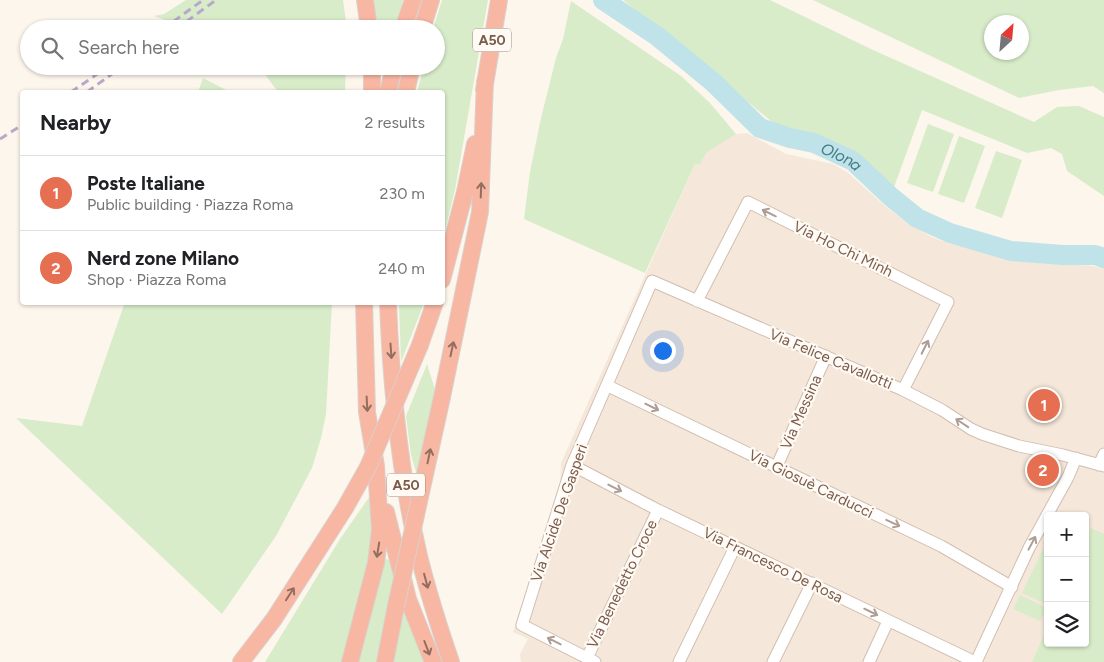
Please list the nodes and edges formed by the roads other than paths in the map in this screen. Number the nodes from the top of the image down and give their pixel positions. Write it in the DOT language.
graph roads {
  1 [pos="365,0"];
  2 [pos="413,0"];
  3 [pos="431,0"];
  4 [pos="499,0"];
  5 [pos="368,20"];
  6 [pos="407,20"];
  7 [pos="425,20"];
  8 [pos="372,75"];
  9 [pos="392,75"];
  10 [pos="410,75"];
  11 [pos="486,81"];
  12 [pos="372,90"];
  13 [pos="388,90"];
  14 [pos="406,90"];
  15 [pos="445,269"];
  16 [pos="652,281"];
  17 [pos="697,301"];
  18 [pos="364,305"];
  19 [pos="388,305"];
  20 [pos="434,305"];
  21 [pos="826,356"];
  22 [pos="608,386"];
  23 [pos="903,390"];
  24 [pos="1104,454"];
  25 [pos="1076,458"];
  26 [pos="572,465"];
  27 [pos="376,466"];
  28 [pos="1101,466"];
  29 [pos="776,468"];
  30 [pos="658,510"];
  31 [pos="735,547"];
  32 [pos="812,584"];
  33 [pos="1012,587"];
  34 [pos="274,619"];
  35 [pos="888,621"];
  36 [pos="591,660"];
  37 [pos="241,662"];
  38 [pos="250,662"];
  39 [pos="350,662"];
  40 [pos="385,662"];
  41 [pos="433,662"];
  42 [pos="451,662"];
  43 [pos="679,662"];
  44 [pos="773,662"];
  45 [pos="869,662"];
  46 [pos="976,662"];
  1 -- 5 [label="highway"];
  2 -- 6 [label="highway"];
  3 -- 7 [label="highway"];
  4 -- 11 [label="highway, A50"];
  8 -- 12 [label="highway"];
  9 -- 13 [label="highway"];
  10 -- 14 [label="highway"];
  11 -- 15 [label="highway, A50"];
  40 -- 11 [label="highway, one-way, bridge"];
  16 -- 17 [label="street, Via Felice Cavallotti"];
  16 -- 22 [label="street, Via Alcide De Gasperi"];
  17 -- 21 [label="street, Via Felice Cavallotti"];
  23 -- 17 [label="street, Via Ho Chi Minh, one-way"];
  18 -- 27 [label="highway, one-way"];
  19 -- 42 [label="highway, A50, one-way"];
  34 -- 20 [label="highway, A50, one-way, bridge"];
  21 -- 23 [label="street, Via Felice Cavallotti"];
  21 -- 29 [label="street, Via Messina"];
  22 -- 26 [label="street, Via Alcide De Gasperi"];
  22 -- 29 [label="street, Via Giosuè Carducci, one-way"];
  25 -- 23 [label="street, Via Felice Cavallotti, one-way"];
  24 -- 28 [label="street"];
  25 -- 28 [label="street, Via Felice Cavallotti"];
  33 -- 25 [label="street, one-way"];
  26 -- 30 [label="street, Via Francesco De Rosa, one-way"];
  36 -- 26 [label="street, Via Alcide De Gasperi, one-way"];
  27 -- 39 [label="highway, one-way"];
  27 -- 41 [label="highway, one-way"];
  29 -- 33 [label="street, Via Giosuè Carducci, one-way"];
  30 -- 31 [label="street, Via Francesco De Rosa"];
  30 -- 36 [label="street, Via Benedetto Croce"];
  31 -- 32 [label="street, Via Francesco De Rosa"];
  31 -- 43 [label="street"];
  32 -- 35 [label="street, Via Francesco De Rosa, one-way"];
  32 -- 44 [label="street"];
  33 -- 46 [label="street"];
  34 -- 37 [label="highway, A50"];
  34 -- 38 [label="highway"];
  35 -- 45 [label="street"];
  35 -- 46 [label="street, Via Francesco De Rosa"];
}
